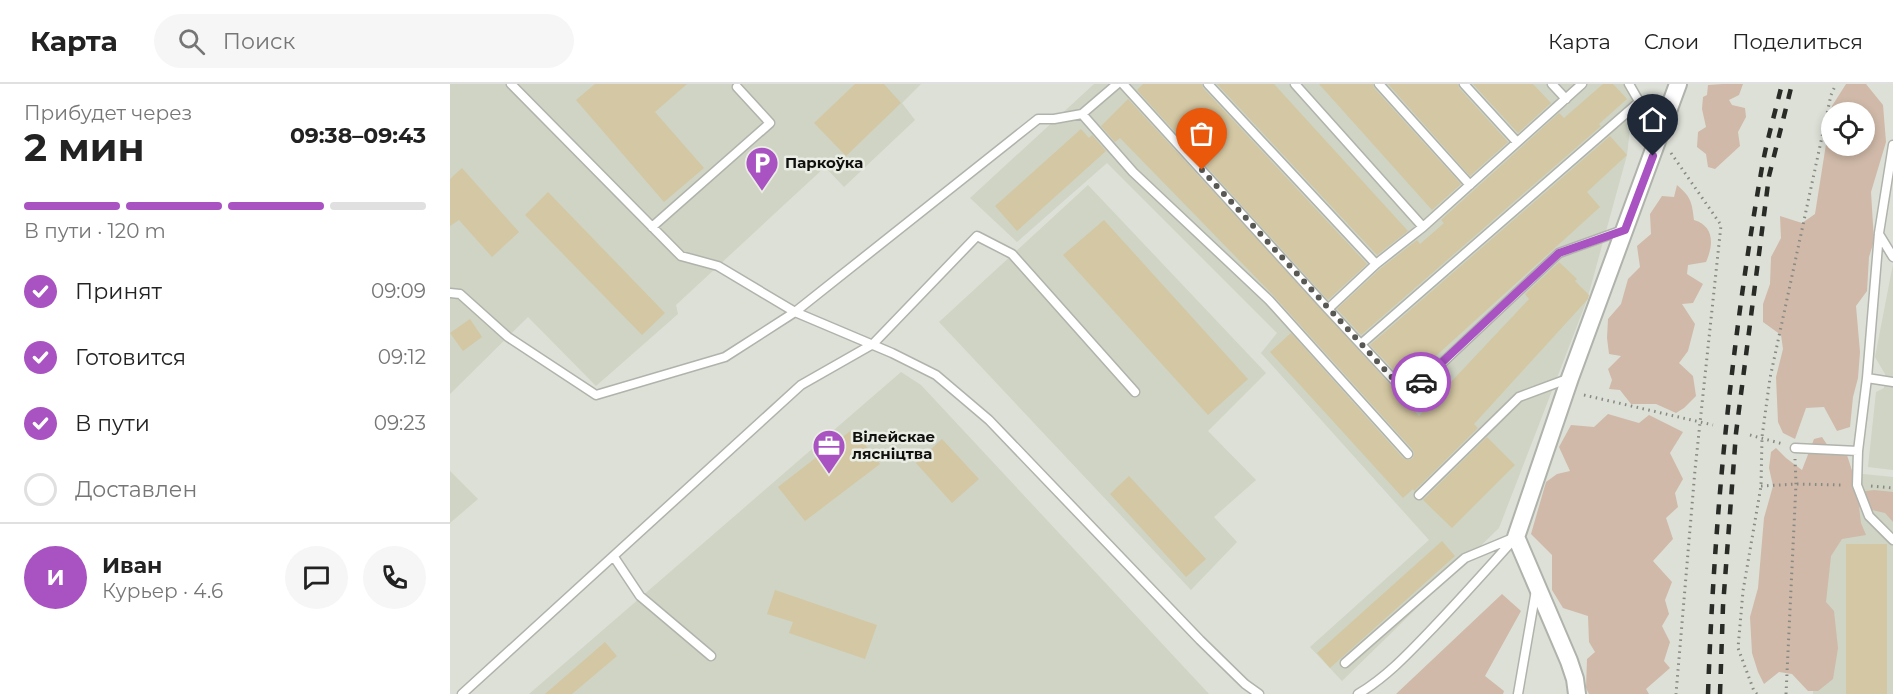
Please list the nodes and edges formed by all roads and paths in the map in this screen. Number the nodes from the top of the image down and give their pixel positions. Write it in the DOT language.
graph roads {
  1 [pos="511,84"];
  2 [pos="1117,84"];
  3 [pos="1124,84"];
  4 [pos="1208,84"];
  5 [pos="1295,84"];
  6 [pos="1379,84"];
  7 [pos="1464,84"];
  8 [pos="1552,84"];
  9 [pos="1582,84"];
  10 [pos="1629,84"];
  11 [pos="1678,84"];
  12 [pos="1836,84"];
  13 [pos="737,87"];
  14 [pos="1566,99"];
  15 [pos="1639,102"];
  16 [pos="1082,114"];
  17 [pos="1660,137"];
  18 [pos="1517,142"];
  19 [pos="1893,145"];
  20 [pos="1470,185"];
  21 [pos="652,227"];
  22 [pos="1423,227"];
  23 [pos="1625,230"];
  24 [pos="1879,233"];
  25 [pos="1893,257"];
  26 [pos="1376,264"];
  27 [pos="450,293"];
  28 [pos="1328,309"];
  29 [pos="795,312"];
  30 [pos="873,344"];
  31 [pos="1361,344"];
  32 [pos="1570,378"];
  33 [pos="1867,378"];
  34 [pos="1893,382"];
  35 [pos="1135,392"];
  36 [pos="1584,395"];
  37 [pos="1700,423"];
  38 [pos="1713,425"];
  39 [pos="1750,435"];
  40 [pos="1762,437"];
  41 [pos="1795,448"];
  42 [pos="1858,451"];
  43 [pos="1408,454"];
  44 [pos="1796,484"];
  45 [pos="1857,485"];
  46 [pos="1761,486"];
  47 [pos="1893,488"];
  48 [pos="1419,495"];
  49 [pos="1516,537"];
  50 [pos="1893,540"];
  51 [pos="614,557"];
  52 [pos="1537,587"];
  53 [pos="711,656"];
  54 [pos="1345,663"];
  55 [pos="462,694"];
  56 [pos="1259,694"];
  57 [pos="1358,694"];
  58 [pos="1518,694"];
  59 [pos="1577,694"];
  60 [pos="1676,694"];
  61 [pos="1757,694"];
  62 [pos="1786,694"];
  1 -- 21 [label="lane"];
  2 -- 16 [label="lane"];
  3 -- 28 [label="lane"];
  4 -- 26 [label="lane"];
  5 -- 22 [label="lane"];
  6 -- 20 [label="lane"];
  7 -- 18 [label="lane"];
  8 -- 14 [label="lane"];
  9 -- 14 [label="lane"];
  10 -- 15 [label="lane"];
  11 -- 17 [label="street"];
  12 -- 40 [label="path"];
  13 -- 21 [label="lane"];
  14 -- 18 [label="lane"];
  15 -- 17 [label="lane"];
  15 -- 31 [label="lane"];
  16 -- 29 [label="lane"];
  16 -- 43 [label="lane"];
  17 -- 23 [label="street"];
  17 -- 37 [label="path"];
  18 -- 20 [label="lane"];
  19 -- 24 [label="lane"];
  20 -- 22 [label="lane"];
  21 -- 29 [label="lane"];
  22 -- 26 [label="lane"];
  23 -- 31 [label="lane"];
  23 -- 32 [label="street"];
  24 -- 25 [label="lane"];
  24 -- 33 [label="lane"];
  26 -- 28 [label="lane"];
  27 -- 29 [label="lane"];
  28 -- 31 [label="lane"];
  29 -- 30 [label="lane"];
  30 -- 35 [label="lane"];
  30 -- 51 [label="lane"];
  30 -- 56 [label="lane"];
  32 -- 48 [label="lane"];
  32 -- 49 [label="street"];
  33 -- 34 [label="lane"];
  33 -- 42 [label="lane"];
  36 -- 37 [label="path"];
  37 -- 38 [label="path"];
  37 -- 60 [label="path"];
  39 -- 40 [label="path"];
  40 -- 41 [label="path"];
  40 -- 46 [label="path"];
  41 -- 42 [label="lane"];
  41 -- 44 [label="path"];
  42 -- 45 [label="lane"];
  44 -- 45 [label="path"];
  44 -- 46 [label="path"];
  44 -- 62 [label="path"];
  45 -- 47 [label="path"];
  45 -- 50 [label="lane"];
  46 -- 61 [label="path"];
  49 -- 52 [label="street"];
  49 -- 54 [label="lane"];
  49 -- 57 [label="lane"];
  51 -- 53 [label="lane"];
  51 -- 55 [label="lane"];
  52 -- 58 [label="lane"];
  52 -- 59 [label="street"];
}
